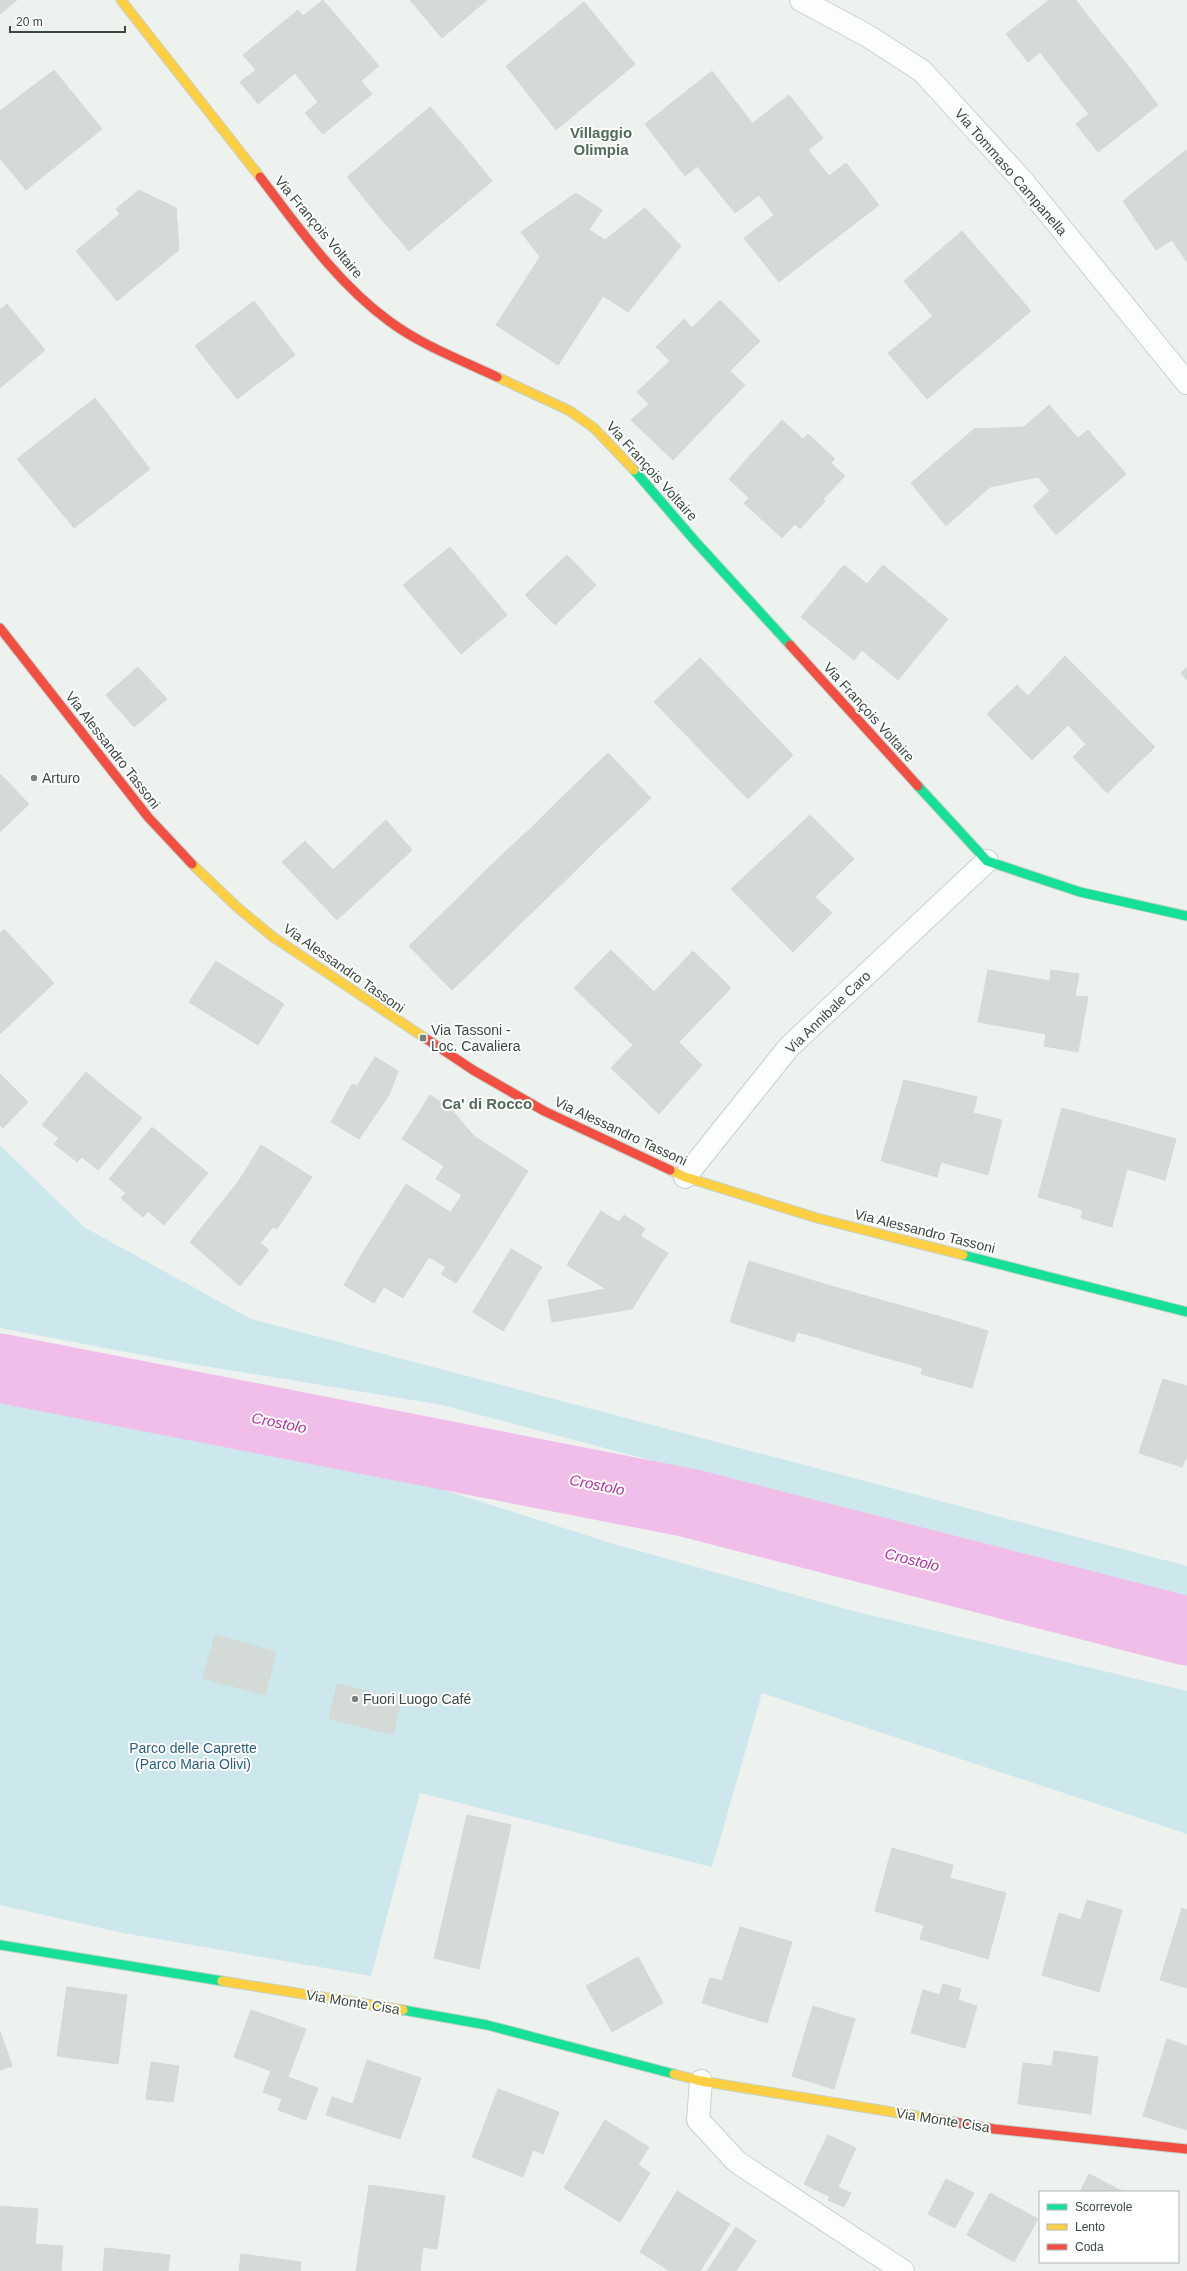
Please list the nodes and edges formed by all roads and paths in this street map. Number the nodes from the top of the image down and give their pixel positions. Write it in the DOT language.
graph roads {
  1 [pos="121,0"];
  2 [pos="801,0"];
  3 [pos="1187,383"];
  4 [pos="0,628"];
  5 [pos="987,861"];
  6 [pos="1187,916"];
  7 [pos="685,1177"];
  8 [pos="1187,1312"];
  9 [pos="0,1945"];
  10 [pos="701,2081"];
  11 [pos="1187,2149"];
  12 [pos="902,2271"];
  1 -- 5 [label="street, Via François Voltaire"];
  2 -- 3 [label="street, Via Tommaso Campanella"];
  4 -- 7 [label="street, Via Alessandro Tassoni"];
  5 -- 6 [label="street, Via François Voltaire"];
  5 -- 7 [label="street, Via Annibale Caro"];
  7 -- 8 [label="street, Via Alessandro Tassoni"];
  9 -- 10 [label="street, Via Monte Cisa"];
  10 -- 11 [label="street, Via Monte Cisa"];
  10 -- 12 [label="street"];
}
